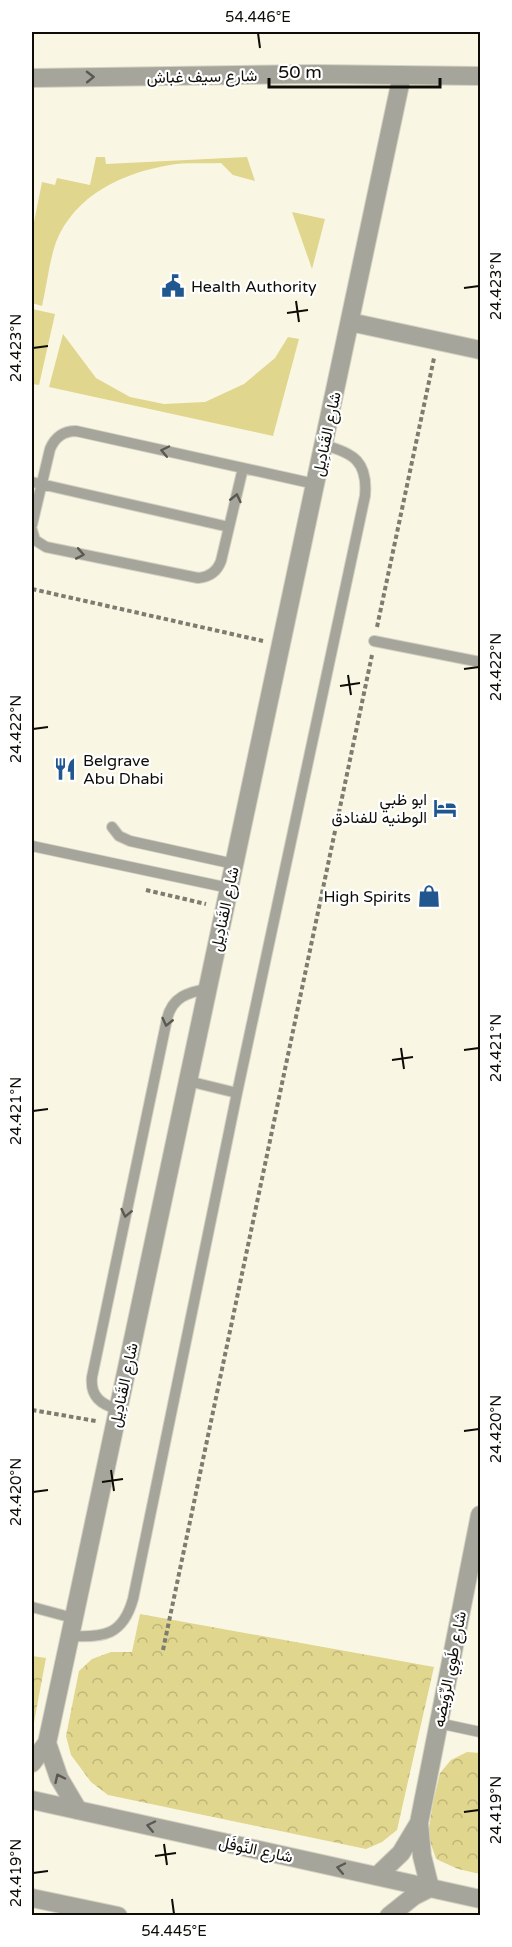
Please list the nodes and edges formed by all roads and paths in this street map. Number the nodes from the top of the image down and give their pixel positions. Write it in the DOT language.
graph roads {
  1 [pos="402,75"];
  2 [pos="480,76"];
  3 [pos="33,78"];
  4 [pos="350,322"];
  5 [pos="480,350"];
  6 [pos="435,351"];
  7 [pos="324,445"];
  8 [pos="243,468"];
  9 [pos="37,484"];
  10 [pos="315,484"];
  11 [pos="229,526"];
  12 [pos="32,528"];
  13 [pos="32,589"];
  14 [pos="374,641"];
  15 [pos="281,645"];
  16 [pos="480,662"];
  17 [pos="112,827"];
  18 [pos="32,846"];
  19 [pos="234,864"];
  20 [pos="229,888"];
  21 [pos="208,989"];
  22 [pos="188,1081"];
  23 [pos="237,1093"];
  24 [pos="32,1410"];
  25 [pos="116,1416"];
  26 [pos="480,1515"];
  27 [pos="32,1608"];
  28 [pos="73,1618"];
  29 [pos="70,1636"];
  30 [pos="163,1650"];
  31 [pos="438,1722"];
  32 [pos="480,1732"];
  33 [pos="47,1743"];
  34 [pos="32,1763"];
  35 [pos="32,1800"];
  36 [pos="78,1810"];
  37 [pos="419,1823"];
  38 [pos="377,1876"];
  39 [pos="430,1888"];
  40 [pos="32,1898"];
  41 [pos="480,1899"];
  42 [pos="118,1916"];
  43 [pos="389,1916"];
  1 -- 2 [label="street, شارع سيف غباش"];
  3 -- 1 [label="street, شارع سيف غباش, one-way"];
  1 -- 4 [label="street, شارع القَنادِيل"];
  4 -- 5 [label="street"];
  4 -- 7 [label="street, شارع القَنادِيل"];
  6 -- 14 [label="path"];
  7 -- 10 [label="street, شارع القَنادِيل"];
  7 -- 23 [label="lane"];
  8 -- 9 [label="lane, one-way"];
  8 -- 10 [label="lane"];
  11 -- 8 [label="lane, one-way"];
  9 -- 11 [label="lane"];
  9 -- 12 [label="lane"];
  10 -- 15 [label="street, شارع القَنادِيل"];
  12 -- 11 [label="lane, one-way"];
  13 -- 15 [label="path"];
  14 -- 16 [label="lane"];
  14 -- 30 [label="path"];
  15 -- 19 [label="street, شارع القَنادِيل"];
  17 -- 19 [label="lane"];
  18 -- 20 [label="lane"];
  19 -- 20 [label="street, شارع القَنادِيل"];
  20 -- 21 [label="street, شارع القَنادِيل"];
  21 -- 22 [label="street, شارع القَنادِيل"];
  21 -- 25 [label="lane, one-way"];
  22 -- 23 [label="lane"];
  22 -- 25 [label="street, شارع القَنادِيل"];
  23 -- 29 [label="lane"];
  24 -- 25 [label="path"];
  25 -- 28 [label="street, شارع القَنادِيل"];
  26 -- 31 [label="street, شارع طَوِي الرِّوَيضه"];
  27 -- 28 [label="lane"];
  28 -- 29 [label="street, شارع القَنادِيل"];
  29 -- 33 [label="street, شارع القَنادِيل"];
  31 -- 32 [label="lane"];
  31 -- 37 [label="street, شارع طَوِي الرِّوَيضه"];
  33 -- 34 [label="street, شارع القَنادِيل"];
  36 -- 33 [label="street, one-way"];
  35 -- 36 [label="street, شارع النَّوفَل"];
  38 -- 36 [label="street, شارع النَّوفَل, one-way"];
  37 -- 38 [label="street, شارع طَوِي الرِّوَيضه"];
  37 -- 39 [label="street, شارع طَوِي الرِّوَيضه"];
  38 -- 39 [label="street, شارع النَّوفَل"];
  39 -- 41 [label="street, شارع النَّوفَل"];
  39 -- 43 [label="street"];
  40 -- 42 [label="street"];
}
